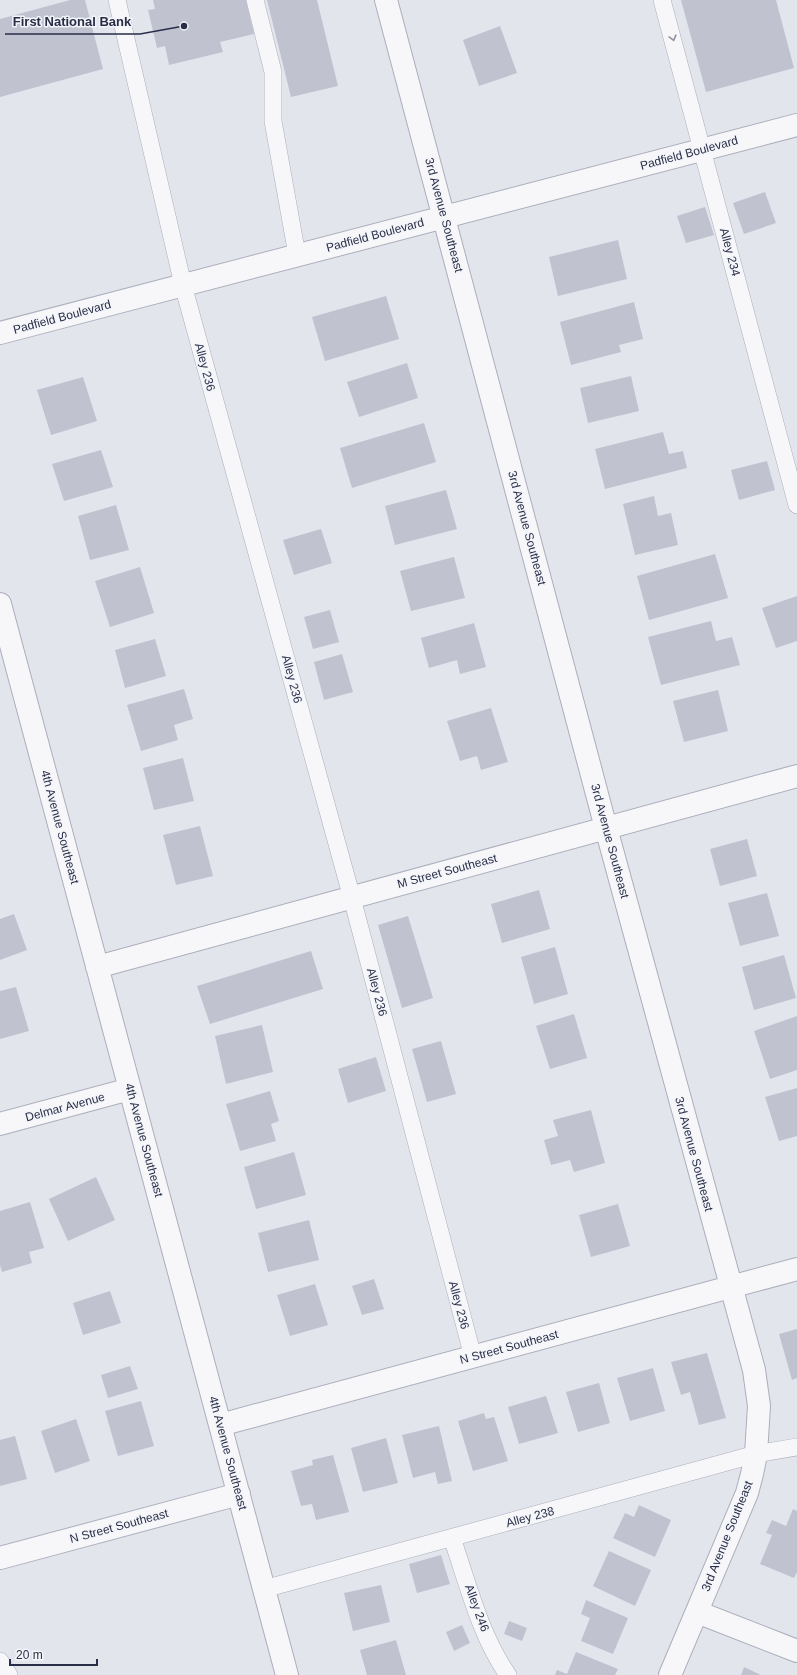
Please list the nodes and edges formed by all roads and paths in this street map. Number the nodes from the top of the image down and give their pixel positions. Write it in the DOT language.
graph roads {
  1 [pos="117,0"];
  2 [pos="256,0"];
  3 [pos="386,0"];
  4 [pos="662,0"];
  5 [pos="797,125"];
  6 [pos="703,149"];
  7 [pos="444,217"];
  8 [pos="297,256"];
  9 [pos="183,285"];
  10 [pos="0,333"];
  11 [pos="797,505"];
  12 [pos="0,604"];
  13 [pos="797,776"];
  14 [pos="606,828"];
  15 [pos="352,898"];
  16 [pos="97,967"];
  17 [pos="130,1089"];
  18 [pos="0,1124"];
  19 [pos="797,1269"];
  20 [pos="730,1287"];
  21 [pos="473,1357"];
  22 [pos="220,1425"];
  23 [pos="797,1447"];
  24 [pos="756,1454"];
  25 [pos="239,1494"];
  26 [pos="452,1538"];
  27 [pos="0,1558"];
  28 [pos="264,1589"];
  29 [pos="697,1612"];
  30 [pos="797,1651"];
  31 [pos="0,1661"];
  32 [pos="9,1675"];
  33 [pos="287,1675"];
  34 [pos="508,1675"];
  35 [pos="670,1675"];
  1 -- 9 [label="lane, Alley 236"];
  2 -- 8 [label="lane"];
  3 -- 7 [label="street, 3rd Avenue Southeast"];
  4 -- 6 [label="lane, Alley 234, one-way"];
  5 -- 6 [label="street, Padfield Boulevard"];
  6 -- 7 [label="street, Padfield Boulevard"];
  6 -- 11 [label="lane, Alley 234"];
  7 -- 8 [label="street, Padfield Boulevard"];
  7 -- 14 [label="street, 3rd Avenue Southeast"];
  8 -- 9 [label="street, Padfield Boulevard"];
  9 -- 10 [label="street, Padfield Boulevard"];
  9 -- 15 [label="lane, Alley 236"];
  12 -- 16 [label="street, 4th Avenue Southeast"];
  13 -- 14 [label="street, M Street Southeast"];
  14 -- 15 [label="street, M Street Southeast"];
  14 -- 20 [label="street, 3rd Avenue Southeast"];
  15 -- 16 [label="street, M Street Southeast"];
  15 -- 21 [label="lane, Alley 236"];
  16 -- 17 [label="street, 4th Avenue Southeast"];
  17 -- 18 [label="street, Delmar Avenue"];
  17 -- 22 [label="street, 4th Avenue Southeast"];
  19 -- 20 [label="street, N Street Southeast"];
  20 -- 21 [label="street, N Street Southeast"];
  20 -- 24 [label="street, 3rd Avenue Southeast"];
  21 -- 22 [label="street, N Street Southeast"];
  22 -- 25 [label="street, 4th Avenue Southeast"];
  23 -- 24 [label="lane, Alley 238"];
  24 -- 26 [label="lane, Alley 238"];
  24 -- 29 [label="street, 3rd Avenue Southeast"];
  25 -- 27 [label="street, N Street Southeast"];
  25 -- 28 [label="street, 4th Avenue Southeast"];
  26 -- 28 [label="lane, Alley 238"];
  26 -- 34 [label="lane, Alley 246"];
  28 -- 33 [label="street, 4th Avenue Southeast"];
  29 -- 30 [label="street"];
  29 -- 35 [label="street, 3rd Avenue Southeast"];
  31 -- 32 [label="lane"];
}
